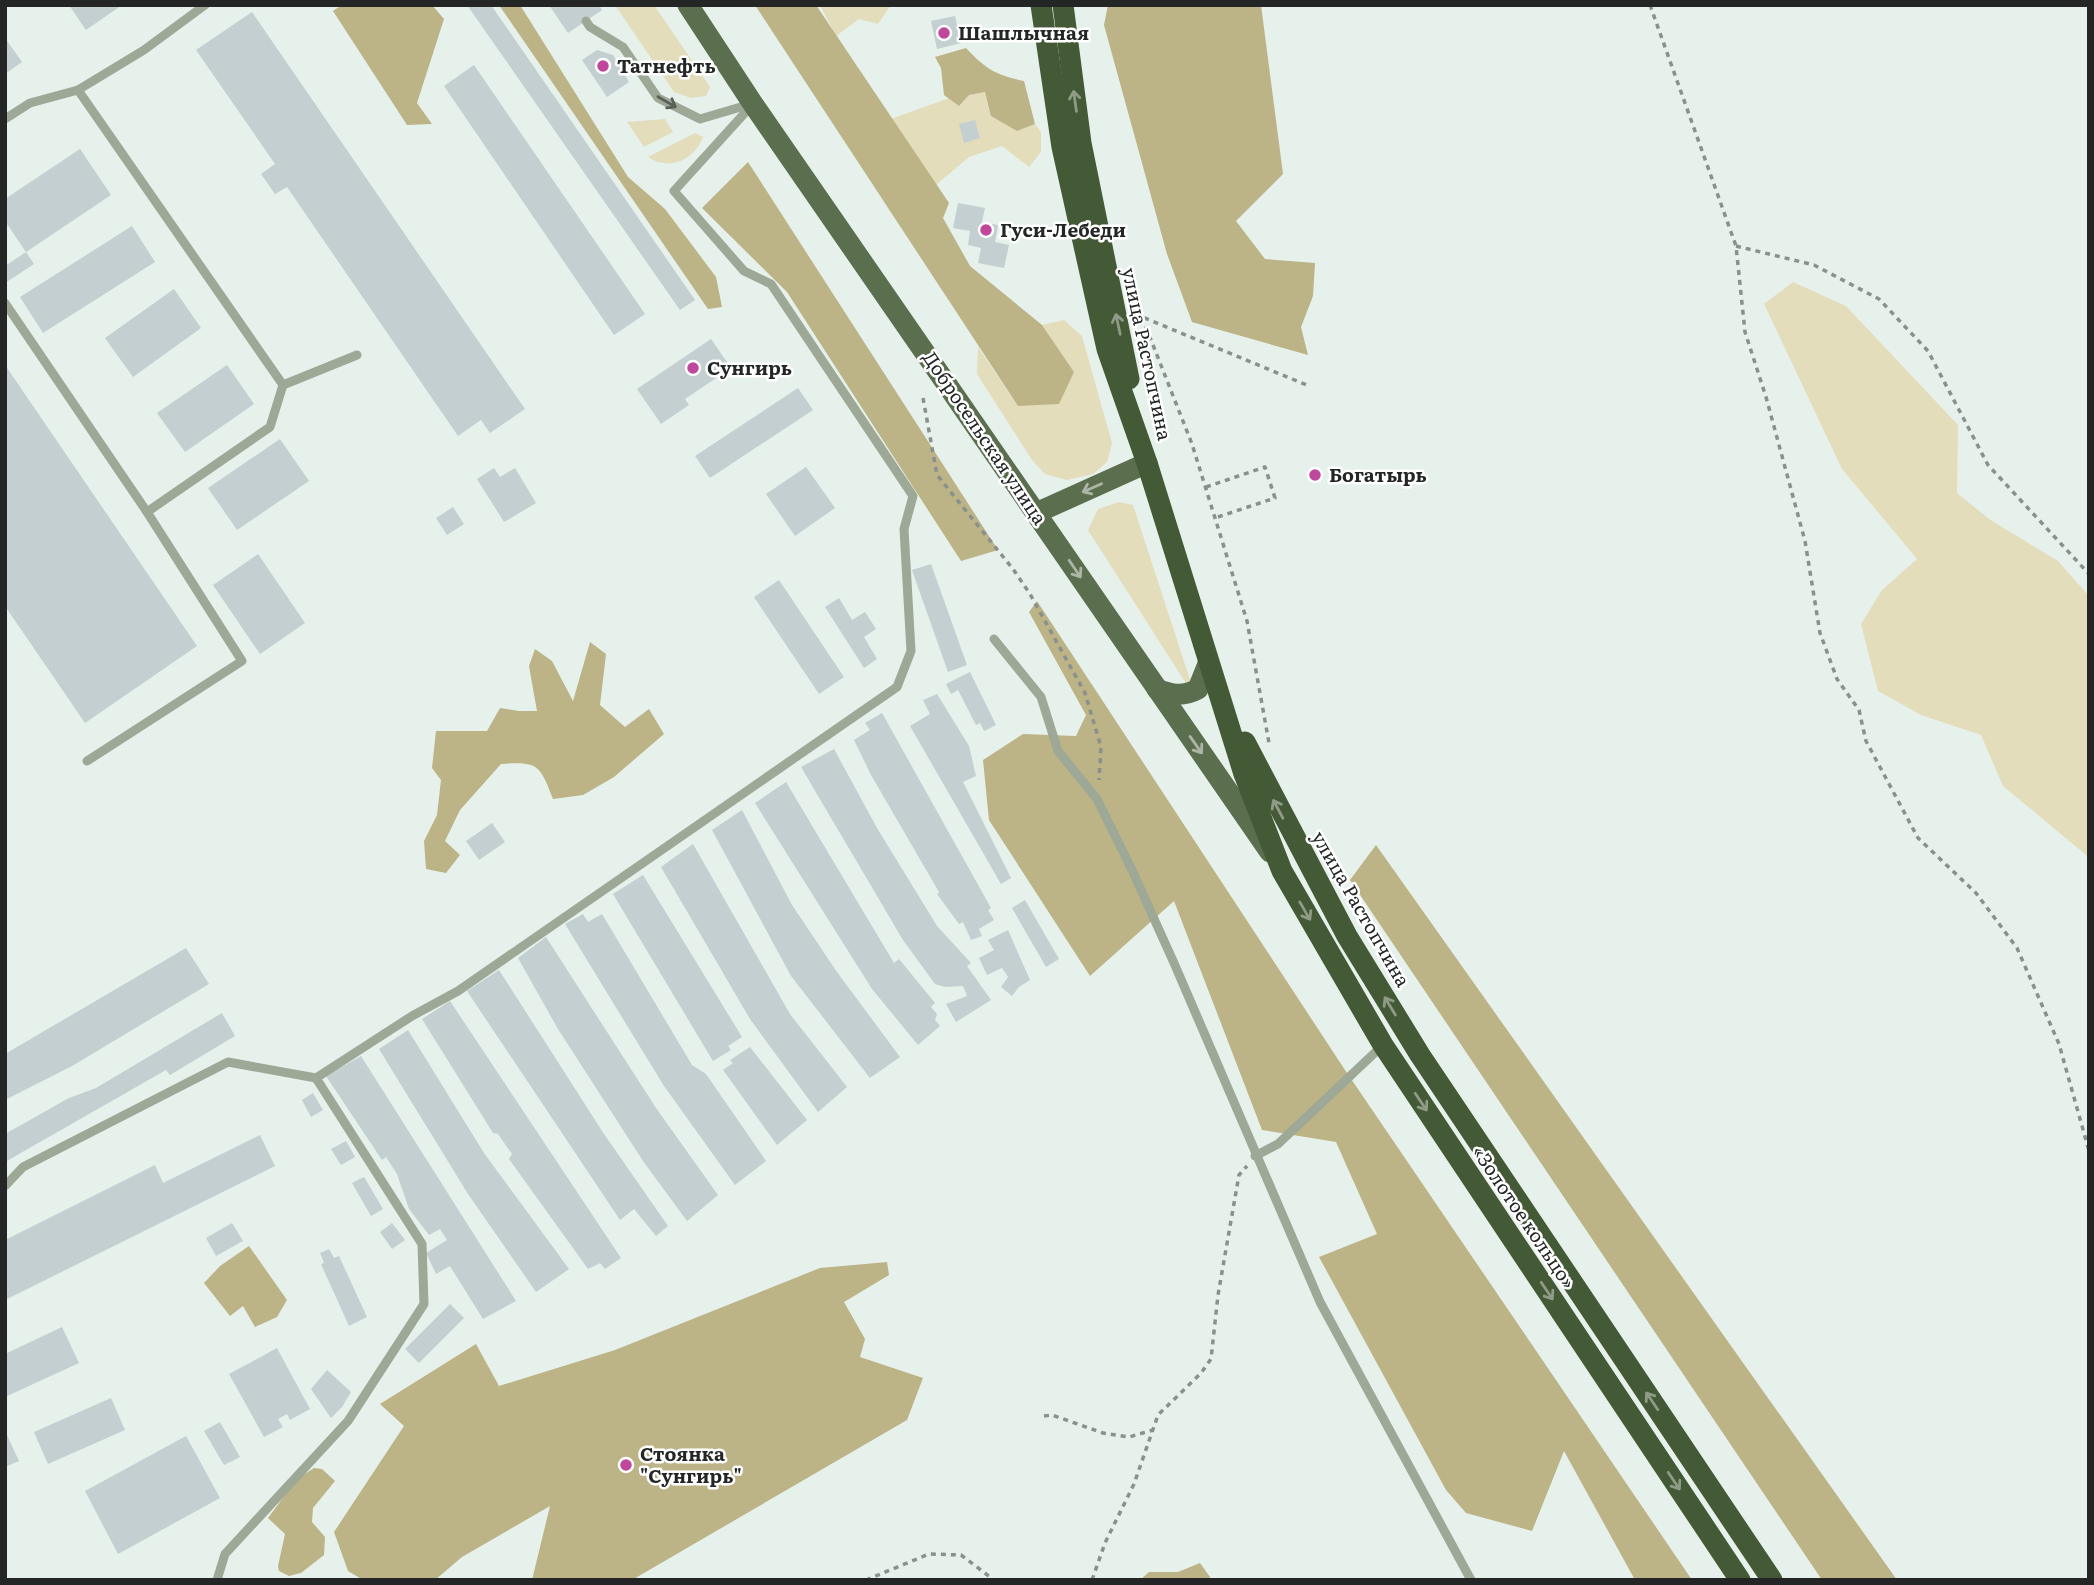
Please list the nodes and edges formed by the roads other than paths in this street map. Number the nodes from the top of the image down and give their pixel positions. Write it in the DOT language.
graph roads {
  1 [pos="205,5"];
  2 [pos="688,5"];
  3 [pos="1041,5"];
  4 [pos="1063,5"];
  5 [pos="586,21"];
  6 [pos="78,90"];
  7 [pos="753,103"];
  8 [pos="5,119"];
  9 [pos="5,303"];
  10 [pos="357,355"];
  11 [pos="283,385"];
  12 [pos="1147,463"];
  13 [pos="147,512"];
  14 [pos="1036,513"];
  15 [pos="994,639"];
  16 [pos="1208,664"];
  17 [pos="1157,689"];
  18 [pos="87,761"];
  19 [pos="1282,871"];
  20 [pos="1383,1045"];
  21 [pos="316,1078"];
  22 [pos="1255,1156"];
  23 [pos="1494,1166"];
  24 [pos="5,1186"];
  25 [pos="217,1580"];
  26 [pos="1471,1580"];
  27 [pos="1740,1580"];
  28 [pos="1772,1580"];
  1 -- 6 [label="lane"];
  2 -- 7 [label="main road, Добросельская улица"];
  3 -- 12 [label="highway, улица Растопчина"];
  12 -- 4 [label="highway, улица Растопчина, one-way"];
  5 -- 7 [label="lane, one-way"];
  6 -- 8 [label="lane"];
  6 -- 11 [label="lane"];
  7 -- 14 [label="main road, Добросельская улица"];
  7 -- 21 [label="lane"];
  9 -- 13 [label="lane"];
  10 -- 11 [label="lane"];
  11 -- 13 [label="lane"];
  12 -- 14 [label="main road, one-way"];
  12 -- 16 [label="highway, улица Растопчина"];
  13 -- 18 [label="lane"];
  14 -- 17 [label="main road, Добросельская улица, one-way"];
  15 -- 22 [label="lane"];
  16 -- 17 [label="main road"];
  16 -- 19 [label="highway, улица Растопчина"];
  23 -- 16 [label="highway, улица Растопчина, one-way"];
  17 -- 19 [label="main road, Добросельская улица, one-way"];
  19 -- 20 [label="highway, «Золотое кольцо», one-way"];
  20 -- 22 [label="lane"];
  20 -- 27 [label="highway, «Золотое кольцо», one-way"];
  21 -- 24 [label="lane"];
  21 -- 25 [label="lane"];
  22 -- 26 [label="lane"];
  28 -- 23 [label="highway, «Золотое кольцо», one-way"];
}
